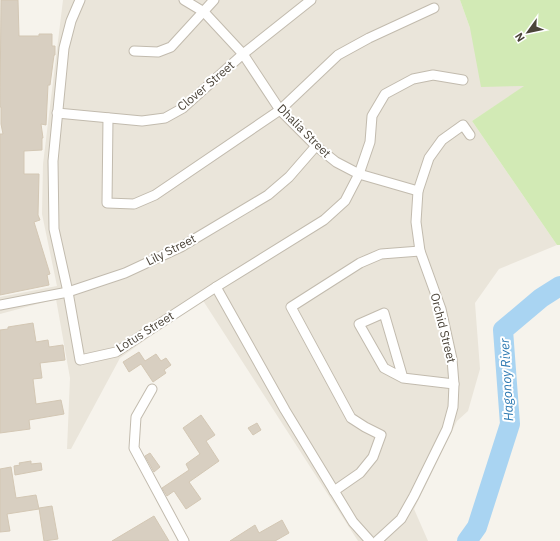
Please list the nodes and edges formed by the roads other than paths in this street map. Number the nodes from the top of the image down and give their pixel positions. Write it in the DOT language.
graph roads {
  1 [pos="80,0"];
  2 [pos="184,0"];
  3 [pos="214,0"];
  4 [pos="311,0"];
  5 [pos="434,8"];
  6 [pos="204,12"];
  7 [pos="134,51"];
  8 [pos="243,54"];
  9 [pos="463,80"];
  10 [pos="280,110"];
  11 [pos="57,113"];
  12 [pos="108,118"];
  13 [pos="470,135"];
  14 [pos="316,146"];
  15 [pos="359,174"];
  16 [pos="418,190"];
  17 [pos="420,251"];
  18 [pos="216,287"];
  19 [pos="68,292"];
  20 [pos="0,305"];
  21 [pos="403,378"];
  22 [pos="454,384"];
  23 [pos="152,389"];
  24 [pos="334,491"];
  25 [pos="184,541"];
  26 [pos="370,541"];
  27 [pos="377,541"];
  1 -- 11 [label="street, Lotus Street"];
  2 -- 6 [label="street, Dhalia Street"];
  3 -- 6 [label="street"];
  4 -- 8 [label="street, Clover Street"];
  5 -- 10 [label="street"];
  6 -- 7 [label="street"];
  6 -- 8 [label="street, Dhalia Street"];
  8 -- 10 [label="street, Dhalia Street"];
  8 -- 12 [label="street, Clover Street"];
  9 -- 15 [label="street, Lotus Street"];
  10 -- 12 [label="street"];
  10 -- 14 [label="street, Dhalia Street"];
  11 -- 12 [label="street, Clover Street"];
  11 -- 19 [label="street, Lotus Street"];
  13 -- 16 [label="street, Orchid Street"];
  14 -- 15 [label="street, Dhalia Street"];
  14 -- 19 [label="street, Lily Street"];
  15 -- 16 [label="street, Dhalia Street"];
  15 -- 18 [label="street, Lotus Street"];
  16 -- 17 [label="street, Orchid Street"];
  17 -- 22 [label="street, Orchid Street"];
  17 -- 24 [label="street"];
  18 -- 19 [label="street, Lotus Street"];
  18 -- 24 [label="street"];
  19 -- 20 [label="street, Lily Street"];
  21 -- 21 [label="street"];
  21 -- 22 [label="street"];
  22 -- 27 [label="street, Orchid Street"];
  23 -- 25 [label="street"];
  24 -- 26 [label="street"];
}
